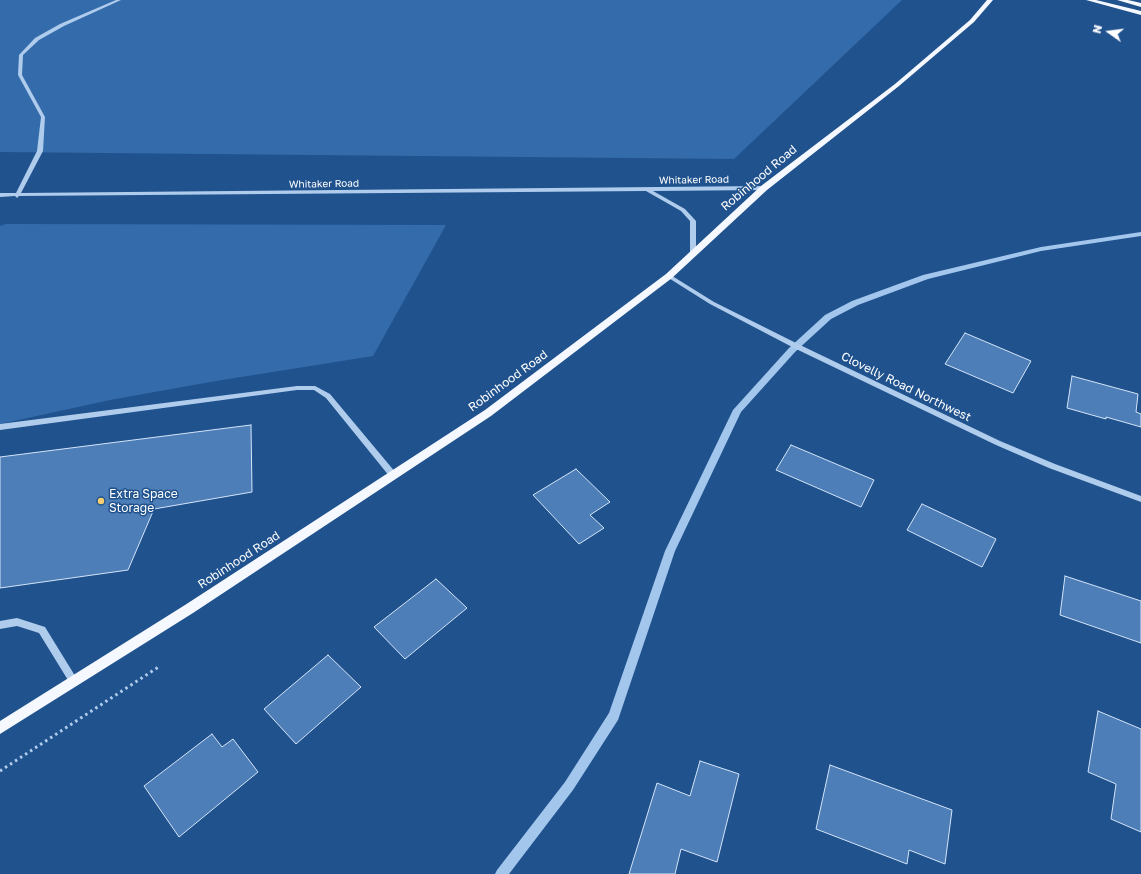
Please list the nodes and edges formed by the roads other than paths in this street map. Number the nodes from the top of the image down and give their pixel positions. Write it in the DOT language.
graph roads {
  1 [pos="119,0"];
  2 [pos="990,0"];
  3 [pos="1089,0"];
  4 [pos="1120,0"];
  5 [pos="1141,5"];
  6 [pos="1141,13"];
  7 [pos="764,188"];
  8 [pos="648,190"];
  9 [pos="0,195"];
  10 [pos="17,196"];
  11 [pos="692,255"];
  12 [pos="669,276"];
  13 [pos="0,427"];
  14 [pos="393,475"];
  15 [pos="1141,499"];
  16 [pos="0,625"];
  17 [pos="74,682"];
  18 [pos="0,728"];
  1 -- 10 [label="street"];
  2 -- 7 [label="main road, Robinhood Road"];
  3 -- 6 [label="main road"];
  4 -- 5 [label="main road"];
  7 -- 8 [label="street, Whitaker Road"];
  7 -- 11 [label="main road, Robinhood Road"];
  8 -- 10 [label="street, Whitaker Road"];
  8 -- 11 [label="street, Whitaker Road"];
  9 -- 10 [label="street, Whitaker Road"];
  11 -- 12 [label="main road, Robinhood Road"];
  12 -- 14 [label="main road, Robinhood Road"];
  12 -- 15 [label="street, Clovelly Road Northwest"];
  13 -- 14 [label="street"];
  14 -- 17 [label="main road, Robinhood Road"];
  16 -- 17 [label="street"];
  17 -- 18 [label="main road, Robinhood Road"];
}
